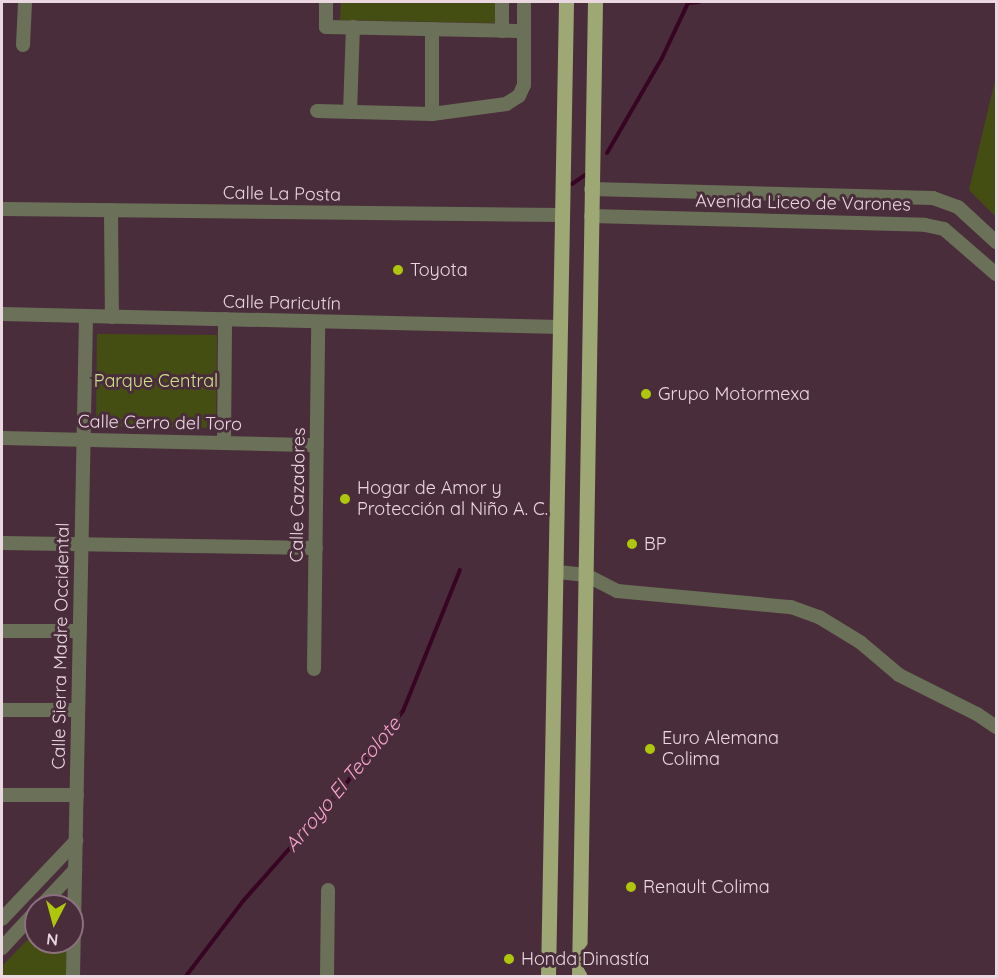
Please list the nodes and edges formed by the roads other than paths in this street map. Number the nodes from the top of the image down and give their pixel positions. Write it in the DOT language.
graph roads {
  1 [pos="26,2"];
  2 [pos="326,2"];
  3 [pos="502,2"];
  4 [pos="524,2"];
  5 [pos="566,2"];
  6 [pos="595,2"];
  7 [pos="353,27"];
  8 [pos="432,29"];
  9 [pos="502,31"];
  10 [pos="524,31"];
  11 [pos="24,45"];
  12 [pos="317,111"];
  13 [pos="350,112"];
  14 [pos="432,114"];
  15 [pos="565,131"];
  16 [pos="592,131"];
  17 [pos="591,189"];
  18 [pos="2,209"];
  19 [pos="111,210"];
  20 [pos="563,215"];
  21 [pos="591,216"];
  22 [pos="977,224"];
  23 [pos="961,241"];
  24 [pos="996,242"];
  25 [pos="996,274"];
  26 [pos="2,314"];
  27 [pos="86,316"];
  28 [pos="112,317"];
  29 [pos="225,320"];
  30 [pos="318,322"];
  31 [pos="561,327"];
  32 [pos="2,438"];
  33 [pos="83,440"];
  34 [pos="224,443"];
  35 [pos="317,445"];
  36 [pos="2,543"];
  37 [pos="81,544"];
  38 [pos="316,548"];
  39 [pos="558,572"];
  40 [pos="586,575"];
  41 [pos="2,631"];
  42 [pos="80,631"];
  43 [pos="314,669"];
  44 [pos="2,710"];
  45 [pos="78,710"];
  46 [pos="996,727"];
  47 [pos="2,795"];
  48 [pos="77,795"];
  49 [pos="76,841"];
  50 [pos="75,870"];
  51 [pos="328,890"];
  52 [pos="52,894"];
  53 [pos="2,900"];
  54 [pos="19,901"];
  55 [pos="2,919"];
  56 [pos="24,924"];
  57 [pos="2,948"];
  58 [pos="73,976"];
  59 [pos="327,976"];
  60 [pos="548,976"];
  61 [pos="579,976"];
  1 -- 11 [label="street"];
  2 -- 7 [label="street"];
  3 -- 9 [label="street"];
  4 -- 10 [label="street"];
  5 -- 15 [label="main road"];
  6 -- 16 [label="main road"];
  7 -- 8 [label="street"];
  7 -- 13 [label="street"];
  8 -- 9 [label="street"];
  8 -- 14 [label="street"];
  9 -- 10 [label="street"];
  10 -- 14 [label="street"];
  12 -- 13 [label="street"];
  13 -- 14 [label="street"];
  15 -- 16 [label="main road"];
  15 -- 20 [label="main road"];
  16 -- 17 [label="main road"];
  17 -- 21 [label="main road"];
  17 -- 22 [label="street, Avenida Liceo de Varones"];
  18 -- 19 [label="street, Calle La Posta"];
  19 -- 20 [label="street, Calle La Posta"];
  19 -- 28 [label="street"];
  20 -- 31 [label="main road"];
  21 -- 23 [label="street, Avenida Liceo de Varones"];
  21 -- 40 [label="main road"];
  22 -- 23 [label="street"];
  22 -- 24 [label="street, Avenida Liceo de Varones"];
  23 -- 25 [label="street, Avenida Liceo de Varones"];
  26 -- 27 [label="street, Calle Paricutín"];
  27 -- 28 [label="street, Calle Paricutín"];
  27 -- 33 [label="street, Calle Sierra Madre Occidental"];
  28 -- 29 [label="street, Calle Paricutín"];
  29 -- 30 [label="street, Calle Paricutín"];
  29 -- 34 [label="street"];
  30 -- 31 [label="street, Calle Paricutín"];
  30 -- 35 [label="street, Calle Cazadores"];
  31 -- 39 [label="main road"];
  32 -- 33 [label="street, Calle Cerro del Toro"];
  33 -- 34 [label="street, Calle Cerro del Toro"];
  33 -- 37 [label="street, Calle Sierra Madre Occidental"];
  34 -- 35 [label="street, Calle Cerro del Toro"];
  35 -- 38 [label="street, Calle Cazadores"];
  36 -- 37 [label="street"];
  37 -- 38 [label="street"];
  37 -- 42 [label="street, Calle Sierra Madre Occidental"];
  38 -- 43 [label="street, Calle Cazadores"];
  39 -- 40 [label="street"];
  39 -- 60 [label="main road"];
  40 -- 46 [label="street"];
  40 -- 61 [label="main road"];
  41 -- 42 [label="street"];
  42 -- 45 [label="street, Calle Sierra Madre Occidental"];
  44 -- 45 [label="street"];
  45 -- 48 [label="street, Calle Sierra Madre Occidental"];
  47 -- 48 [label="street"];
  48 -- 49 [label="street, Calle Sierra Madre Occidental"];
  49 -- 50 [label="street, Calle Sierra Madre Occidental"];
  49 -- 54 [label="street"];
  50 -- 52 [label="street"];
  50 -- 58 [label="street, Calle Sierra Madre Occidental"];
  51 -- 59 [label="street"];
  53 -- 54 [label="street"];
  54 -- 55 [label="street"];
  56 -- 57 [label="street"];
}
